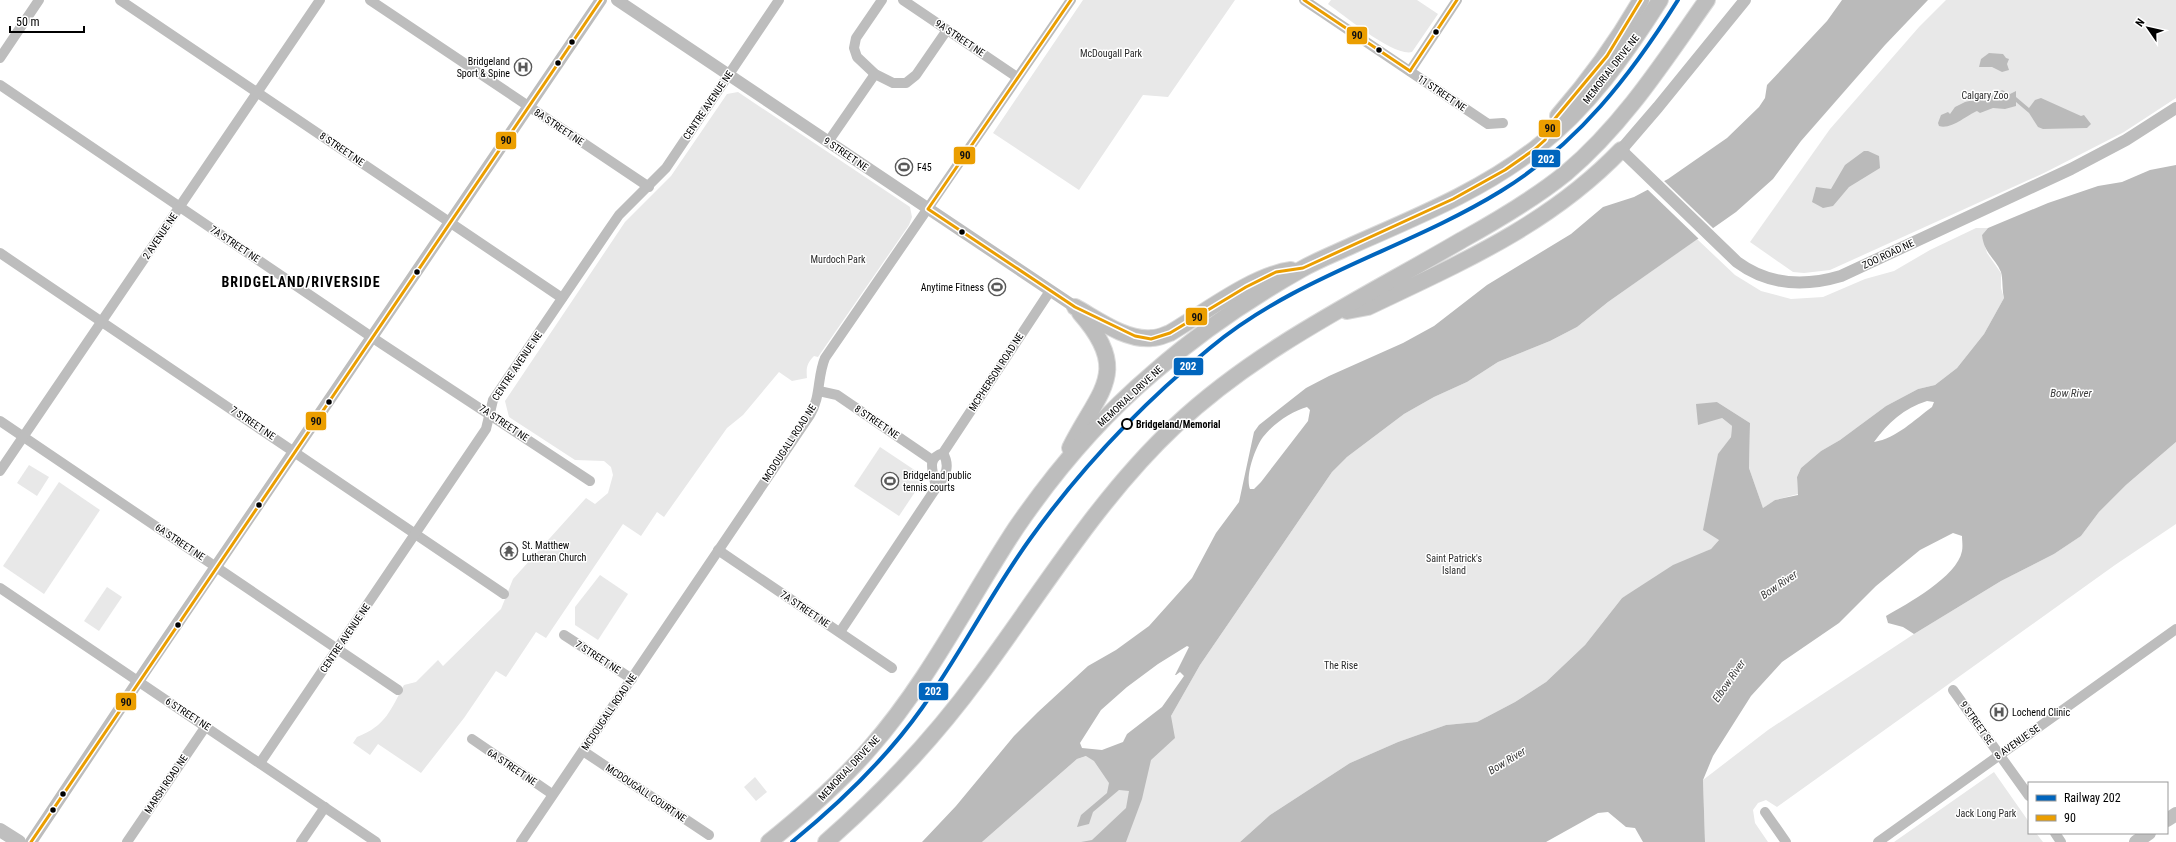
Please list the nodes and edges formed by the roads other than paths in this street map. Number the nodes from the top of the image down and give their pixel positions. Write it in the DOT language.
graph roads {
  1 [pos="39,0"];
  2 [pos="120,0"];
  3 [pos="320,0"];
  4 [pos="370,0"];
  5 [pos="601,0"];
  6 [pos="617,0"];
  7 [pos="779,0"];
  8 [pos="882,0"];
  9 [pos="903,0"];
  10 [pos="1071,0"];
  11 [pos="1304,0"];
  12 [pos="1457,0"];
  13 [pos="1641,0"];
  14 [pos="1660,0"];
  15 [pos="1707,0"];
  16 [pos="1745,0"];
  17 [pos="948,30"];
  18 [pos="0,58"];
  19 [pos="1410,71"];
  20 [pos="728,74"];
  21 [pos="875,74"];
  22 [pos="1017,77"];
  23 [pos="0,85"];
  24 [pos="257,92"];
  25 [pos="529,106"];
  26 [pos="2176,108"];
  27 [pos="1503,123"];
  28 [pos="1545,140"];
  29 [pos="828,142"];
  30 [pos="1621,150"];
  31 [pos="649,186"];
  32 [pos="179,207"];
  33 [pos="928,209"];
  34 [pos="451,223"];
  35 [pos="0,253"];
  36 [pos="1303,268"];
  37 [pos="1050,291"];
  38 [pos="562,298"];
  39 [pos="1075,307"];
  40 [pos="1334,314"];
  41 [pos="101,322"];
  42 [pos="372,337"];
  43 [pos="819,391"];
  44 [pos="490,414"];
  45 [pos="0,421"];
  46 [pos="23,437"];
  47 [pos="295,452"];
  48 [pos="943,453"];
  49 [pos="932,460"];
  50 [pos="0,471"];
  51 [pos="1057,472"];
  52 [pos="590,481"];
  53 [pos="936,488"];
  54 [pos="416,534"];
  55 [pos="718,550"];
  56 [pos="216,566"];
  57 [pos="0,588"];
  58 [pos="504,594"];
  59 [pos="2176,629"];
  60 [pos="840,632"];
  61 [pos="564,635"];
  62 [pos="338,648"];
  63 [pos="892,668"];
  64 [pos="632,679"];
  65 [pos="138,681"];
  66 [pos="398,690"];
  67 [pos="1953,690"];
  68 [pos="206,726"];
  69 [pos="472,739"];
  70 [pos="583,751"];
  71 [pos="1999,754"];
  72 [pos="260,763"];
  73 [pos="552,794"];
  74 [pos="2028,795"];
  75 [pos="325,807"];
  76 [pos="1765,812"];
  77 [pos="0,830"];
  78 [pos="2148,834"];
  79 [pos="709,835"];
  80 [pos="19,842"];
  81 [pos="31,842"];
  82 [pos="127,842"];
  83 [pos="301,842"];
  84 [pos="376,842"];
  85 [pos="521,842"];
  86 [pos="769,842"];
  87 [pos="826,842"];
  88 [pos="1786,842"];
  89 [pos="1878,842"];
  90 [pos="2136,842"];
  1 -- 18 [label="street"];
  2 -- 24 [label="street, 8 STREET NE"];
  3 -- 24 [label="street, 2 AVENUE NE"];
  4 -- 25 [label="street, 8A STREET NE"];
  5 -- 25 [label="street"];
  6 -- 20 [label="street, 9 STREET NE"];
  7 -- 20 [label="street, CENTRE AVENUE NE"];
  8 -- 21 [label="street"];
  9 -- 17 [label="street, 9A STREET NE"];
  10 -- 22 [label="street, MCDOUGALL ROAD NE"];
  11 -- 19 [label="street, 11 STREET NE"];
  12 -- 19 [label="street"];
  13 -- 28 [label="highway"];
  14 -- 28 [label="highway, MEMORIAL DRIVE NE"];
  15 -- 40 [label="highway"];
  16 -- 30 [label="street"];
  17 -- 21 [label="street"];
  17 -- 22 [label="street, 9A STREET NE"];
  19 -- 27 [label="street, 11 STREET NE"];
  20 -- 29 [label="street, 9 STREET NE"];
  20 -- 31 [label="street, CENTRE AVENUE NE"];
  21 -- 29 [label="street"];
  22 -- 33 [label="street, MCDOUGALL ROAD NE"];
  23 -- 32 [label="street, 7A STREET NE"];
  24 -- 32 [label="street, 2 AVENUE NE"];
  24 -- 34 [label="street, 8 STREET NE"];
  25 -- 31 [label="street, 8A STREET NE"];
  25 -- 34 [label="street"];
  26 -- 30 [label="street, ZOO ROAD NE"];
  28 -- 36 [label="highway, MEMORIAL DRIVE NE"];
  29 -- 33 [label="street, 9 STREET NE"];
  30 -- 40 [label="highway"];
  31 -- 38 [label="street, CENTRE AVENUE NE"];
  32 -- 41 [label="street, 2 AVENUE NE"];
  32 -- 42 [label="street, 7A STREET NE"];
  33 -- 37 [label="street, 9 STREET NE"];
  33 -- 43 [label="street, MCDOUGALL ROAD NE"];
  34 -- 38 [label="street, 8 STREET NE"];
  34 -- 42 [label="street"];
  35 -- 41 [label="street, 7 STREET NE"];
  36 -- 39 [label="highway"];
  36 -- 51 [label="highway, MEMORIAL DRIVE NE"];
  37 -- 39 [label="street, 9 STREET NE"];
  37 -- 48 [label="street, MCPHERSON ROAD NE"];
  38 -- 44 [label="street, CENTRE AVENUE NE"];
  39 -- 51 [label="highway"];
  40 -- 87 [label="highway"];
  41 -- 46 [label="street, 2 AVENUE NE"];
  41 -- 47 [label="street, 7 STREET NE"];
  42 -- 44 [label="street, 7A STREET NE"];
  42 -- 47 [label="street"];
  43 -- 49 [label="street, 8 STREET NE"];
  43 -- 55 [label="street, MCDOUGALL ROAD NE"];
  44 -- 52 [label="street, 7A STREET NE"];
  44 -- 54 [label="street, CENTRE AVENUE NE"];
  45 -- 46 [label="street, 6A STREET NE"];
  46 -- 50 [label="street, 2 AVENUE NE"];
  46 -- 56 [label="street, 6A STREET NE"];
  47 -- 54 [label="street, 7 STREET NE"];
  47 -- 56 [label="street"];
  48 -- 49 [label="street, MCPHERSON ROAD NE"];
  48 -- 53 [label="street"];
  49 -- 53 [label="street"];
  51 -- 86 [label="highway, MEMORIAL DRIVE NE"];
  53 -- 60 [label="street"];
  54 -- 58 [label="street, 7 STREET NE"];
  54 -- 62 [label="street, CENTRE AVENUE NE"];
  55 -- 60 [label="street, 7A STREET NE"];
  55 -- 64 [label="street, MCDOUGALL ROAD NE"];
  56 -- 62 [label="street, 6A STREET NE"];
  56 -- 65 [label="street"];
  57 -- 65 [label="street, 6 STREET NE"];
  59 -- 71 [label="street, 8 AVENUE SE"];
  60 -- 63 [label="street, 7A STREET NE"];
  61 -- 64 [label="street, 7 STREET NE"];
  62 -- 66 [label="street, 6A STREET NE"];
  62 -- 72 [label="street, CENTRE AVENUE NE"];
  64 -- 70 [label="street, MCDOUGALL ROAD NE"];
  65 -- 68 [label="street, 6 STREET NE"];
  65 -- 81 [label="street"];
  67 -- 71 [label="street, 9 STREET SE"];
  68 -- 72 [label="street, 6 STREET NE"];
  68 -- 82 [label="street, MARSH ROAD NE"];
  69 -- 73 [label="street, 6A STREET NE"];
  70 -- 73 [label="street, MCDOUGALL ROAD NE"];
  70 -- 79 [label="street, MCDOUGALL COURT NE"];
  71 -- 74 [label="street, 9 STREET SE"];
  71 -- 89 [label="street, 8 AVENUE SE"];
  72 -- 75 [label="street, 6 STREET NE"];
  73 -- 85 [label="street, MCDOUGALL ROAD NE"];
  75 -- 83 [label="street"];
  75 -- 84 [label="street, 6 STREET NE"];
  76 -- 88 [label="street"];
  77 -- 80 [label="main road"];
  78 -- 90 [label="main road"];
}
